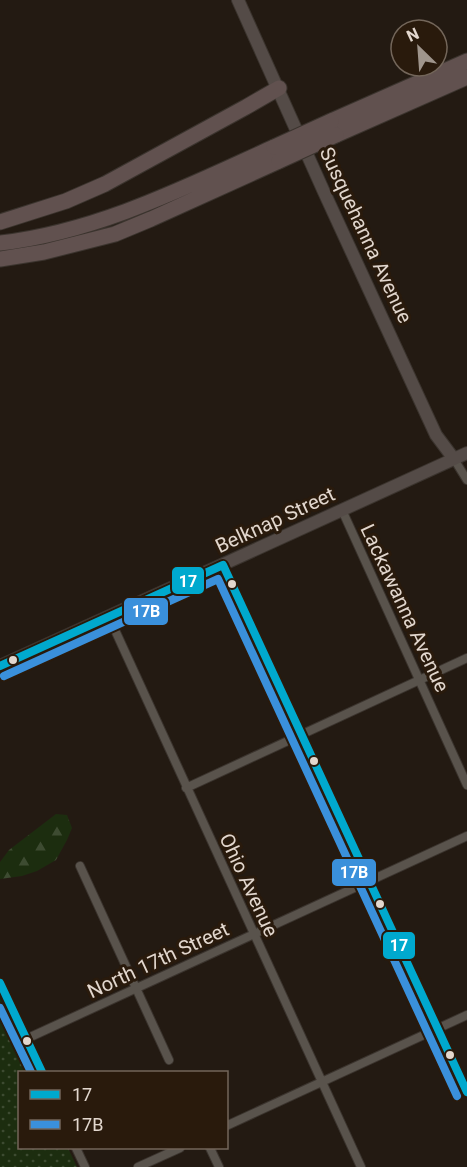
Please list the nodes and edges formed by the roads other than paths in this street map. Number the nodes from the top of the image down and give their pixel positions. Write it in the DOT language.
graph roads {
  1 [pos="238,0"];
  2 [pos="467,61"];
  3 [pos="467,77"];
  4 [pos="279,88"];
  5 [pos="333,128"];
  6 [pos="276,154"];
  7 [pos="0,222"];
  8 [pos="0,243"];
  9 [pos="0,259"];
  10 [pos="467,453"];
  11 [pos="454,459"];
  12 [pos="467,480"];
  13 [pos="342,510"];
  14 [pos="223,565"];
  15 [pos="109,617"];
  16 [pos="467,658"];
  17 [pos="0,666"];
  18 [pos="420,680"];
  19 [pos="301,734"];
  20 [pos="467,785"];
  21 [pos="186,788"];
  22 [pos="467,836"];
  23 [pos="80,866"];
  24 [pos="369,881"];
  25 [pos="254,934"];
  26 [pos="0,983"];
  27 [pos="136,989"];
  28 [pos="467,1015"];
  29 [pos="438,1028"];
  30 [pos="26,1039"];
  31 [pos="170,1060"];
  32 [pos="42,1071"];
  33 [pos="322,1082"];
  34 [pos="467,1092"];
  35 [pos="228,1125"];
  36 [pos="76,1149"];
  37 [pos="178,1149"];
  38 [pos="210,1149"];
  39 [pos="85,1167"];
  40 [pos="138,1167"];
  41 [pos="219,1167"];
  42 [pos="361,1167"];
  1 -- 4 [label="street, Susquehanna Avenue"];
  2 -- 5 [label="highway"];
  3 -- 5 [label="highway"];
  4 -- 7 [label="highway"];
  4 -- 11 [label="street, Susquehanna Avenue"];
  5 -- 6 [label="highway, bridge"];
  6 -- 8 [label="highway"];
  6 -- 9 [label="highway"];
  10 -- 11 [label="street, Belknap Street"];
  11 -- 12 [label="street, Susquehanna Avenue"];
  11 -- 13 [label="street, Belknap Street"];
  13 -- 14 [label="street, Belknap Street"];
  13 -- 18 [label="street, Lackawanna Avenue"];
  14 -- 15 [label="street, Belknap Street"];
  14 -- 19 [label="street"];
  15 -- 17 [label="street, Belknap Street"];
  15 -- 21 [label="street, Ohio Avenue"];
  16 -- 18 [label="street"];
  18 -- 19 [label="street"];
  18 -- 20 [label="street, Lackawanna Avenue"];
  19 -- 21 [label="street"];
  19 -- 24 [label="street"];
  21 -- 25 [label="street, Ohio Avenue"];
  22 -- 24 [label="street, North 17th Street"];
  23 -- 27 [label="street"];
  24 -- 25 [label="street, North 17th Street"];
  24 -- 29 [label="street"];
  25 -- 27 [label="street, North 17th Street"];
  25 -- 33 [label="street, Ohio Avenue"];
  26 -- 30 [label="street"];
  27 -- 30 [label="street, North 17th Street"];
  27 -- 31 [label="street"];
  28 -- 29 [label="street"];
  29 -- 33 [label="street"];
  29 -- 34 [label="street"];
  30 -- 32 [label="street"];
  33 -- 35 [label="street"];
  33 -- 42 [label="street, Ohio Avenue"];
  36 -- 39 [label="street"];
  37 -- 40 [label="street"];
  38 -- 41 [label="street"];
}
